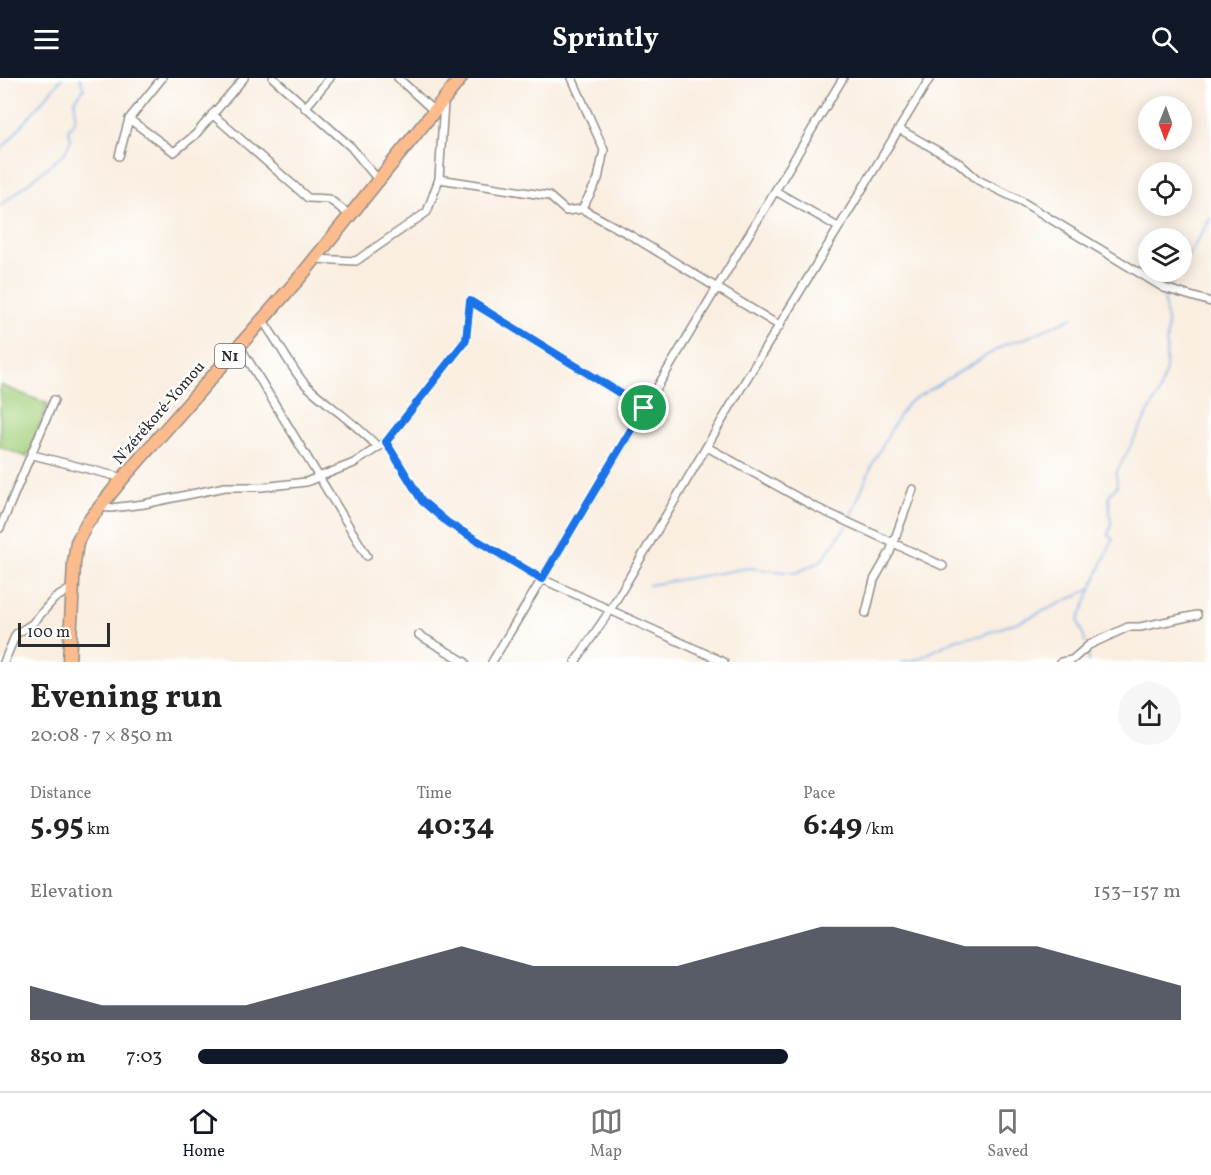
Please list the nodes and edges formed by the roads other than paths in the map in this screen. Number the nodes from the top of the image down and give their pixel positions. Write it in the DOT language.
graph roads {
  1 [pos="162,78"];
  2 [pos="244,78"];
  3 [pos="273,78"];
  4 [pos="330,78"];
  5 [pos="398,78"];
  6 [pos="461,78"];
  7 [pos="572,78"];
  8 [pos="843,78"];
  9 [pos="930,78"];
  10 [pos="444,102"];
  11 [pos="305,108"];
  12 [pos="436,113"];
  13 [pos="212,114"];
  14 [pos="129,119"];
  15 [pos="899,129"];
  16 [pos="119,156"];
  17 [pos="439,178"];
  18 [pos="380,182"];
  19 [pos="777,192"];
  20 [pos="582,209"];
  21 [pos="351,216"];
  22 [pos="838,227"];
  23 [pos="315,259"];
  24 [pos="717,289"];
  25 [pos="1211,302"];
  26 [pos="261,319"];
  27 [pos="780,326"];
  28 [pos="239,345"];
  29 [pos="54,400"];
  30 [pos="644,408"];
  31 [pos="386,442"];
  32 [pos="378,447"];
  33 [pos="707,447"];
  34 [pos="33,455"];
  35 [pos="318,476"];
  36 [pos="123,478"];
  37 [pos="913,489"];
  38 [pos="99,506"];
  39 [pos="0,528"];
  40 [pos="893,543"];
  41 [pos="367,556"];
  42 [pos="943,566"];
  43 [pos="542,579"];
  44 [pos="73,587"];
  45 [pos="609,612"];
  46 [pos="866,613"];
  47 [pos="1197,615"];
  48 [pos="419,635"];
  49 [pos="4,662"];
  50 [pos="69,662"];
  51 [pos="465,662"];
  52 [pos="492,662"];
  53 [pos="575,662"];
  54 [pos="724,662"];
  55 [pos="1061,662"];
  1 -- 14 [label="street"];
  2 -- 13 [label="street"];
  3 -- 11 [label="street"];
  4 -- 11 [label="street"];
  5 -- 12 [label="street"];
  6 -- 10 [label="highway, N'zérékoré-Yomou / N1"];
  7 -- 20 [label="street"];
  8 -- 19 [label="street"];
  9 -- 15 [label="street"];
  10 -- 12 [label="highway, N'zérékoré-Yomou / N1"];
  10 -- 17 [label="street"];
  11 -- 18 [label="street"];
  12 -- 18 [label="highway, N'zérékoré-Yomou / N1"];
  13 -- 14 [label="street"];
  13 -- 21 [label="street"];
  14 -- 16 [label="street"];
  15 -- 22 [label="street"];
  15 -- 25 [label="street"];
  17 -- 20 [label="street"];
  17 -- 23 [label="street"];
  18 -- 21 [label="highway, N'zérékoré-Yomou / N1"];
  19 -- 22 [label="street"];
  19 -- 24 [label="street"];
  20 -- 24 [label="street"];
  21 -- 23 [label="highway, N'zérékoré-Yomou / N1"];
  22 -- 27 [label="street"];
  23 -- 26 [label="highway, N'zérékoré-Yomou / N1"];
  24 -- 27 [label="street"];
  24 -- 30 [label="street"];
  26 -- 28 [label="highway, N'zérékoré-Yomou / N1"];
  26 -- 32 [label="street"];
  27 -- 33 [label="street"];
  28 -- 35 [label="street"];
  28 -- 36 [label="highway, N'zérékoré-Yomou / N1"];
  29 -- 34 [label="street"];
  30 -- 31 [label="street"];
  30 -- 43 [label="street"];
  31 -- 32 [label="street"];
  31 -- 43 [label="street"];
  32 -- 35 [label="street"];
  33 -- 40 [label="street"];
  33 -- 45 [label="street"];
  34 -- 36 [label="street"];
  34 -- 39 [label="street"];
  35 -- 38 [label="street"];
  35 -- 41 [label="street"];
  36 -- 38 [label="highway, N'zérékoré-Yomou / N1"];
  37 -- 40 [label="street"];
  38 -- 44 [label="highway, N'zérékoré-Yomou / N1"];
  40 -- 42 [label="street"];
  40 -- 46 [label="street"];
  43 -- 45 [label="street"];
  43 -- 52 [label="street"];
  44 -- 49 [label="street"];
  44 -- 50 [label="highway, N'zérékoré-Yomou / N1"];
  45 -- 53 [label="street"];
  45 -- 54 [label="street"];
  47 -- 55 [label="street"];
  48 -- 51 [label="street"];
}
